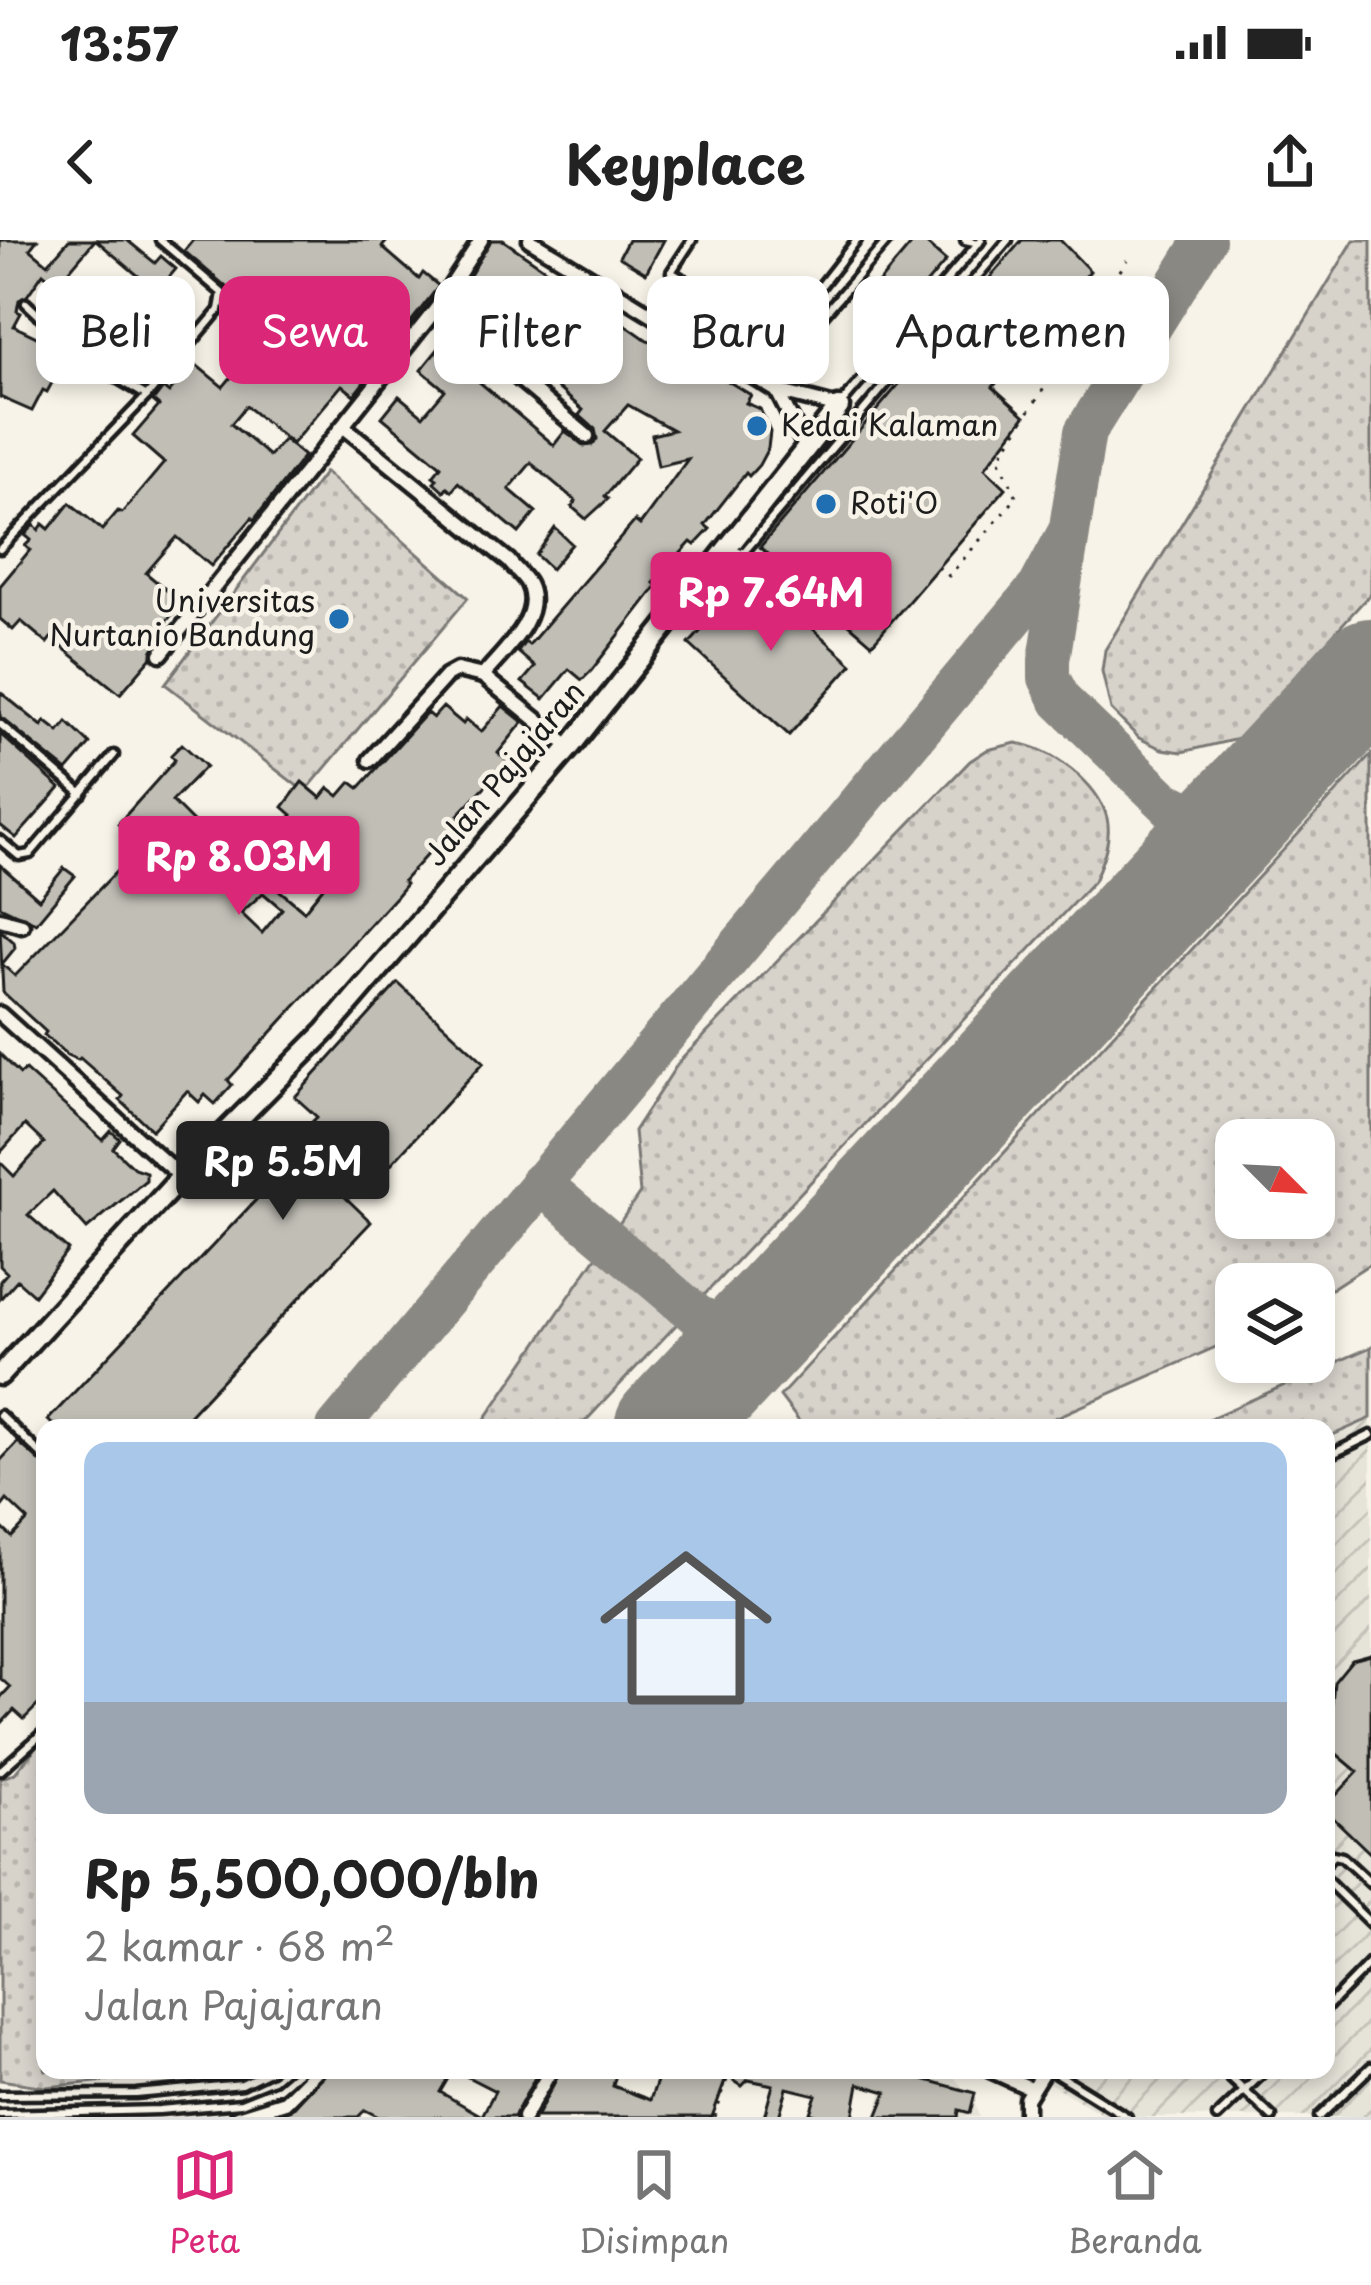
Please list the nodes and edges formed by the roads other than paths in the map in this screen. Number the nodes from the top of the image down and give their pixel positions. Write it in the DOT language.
graph roads {
  1 [pos="160,240"];
  2 [pos="481,240"];
  3 [pos="530,240"];
  4 [pos="692,240"];
  5 [pos="857,240"];
  6 [pos="888,240"];
  7 [pos="965,240"];
  8 [pos="1008,240"];
  9 [pos="980,242"];
  10 [pos="458,276"];
  11 [pos="678,276"];
  12 [pos="828,276"];
  13 [pos="26,303"];
  14 [pos="829,308"];
  15 [pos="434,312"];
  16 [pos="647,312"];
  17 [pos="525,384"];
  18 [pos="766,384"];
  19 [pos="777,391"];
  20 [pos="147,396"];
  21 [pos="839,407"];
  22 [pos="343,426"];
  23 [pos="587,436"];
  24 [pos="806,448"];
  25 [pos="0,549"];
  26 [pos="724,549"];
  27 [pos="161,653"];
  28 [pos="483,676"];
  29 [pos="0,724"];
  30 [pos="569,747"];
  31 [pos="114,755"];
  32 [pos="370,760"];
  33 [pos="82,794"];
  34 [pos="0,840"];
  35 [pos="0,919"];
  36 [pos="22,925"];
  37 [pos="0,1014"];
  38 [pos="181,1178"];
  39 [pos="0,1376"];
  40 [pos="0,1415"];
  41 [pos="1371,1435"];
  42 [pos="36,1449"];
  43 [pos="1335,1453"];
  44 [pos="36,1740"];
  45 [pos="0,1771"];
  46 [pos="1335,1855"];
  47 [pos="1371,1884"];
  48 [pos="1335,1889"];
  49 [pos="1371,1924"];
  50 [pos="1371,1962"];
  51 [pos="1335,1999"];
  52 [pos="1371,2068"];
  53 [pos="252,2079"];
  54 [pos="290,2079"];
  55 [pos="307,2079"];
  56 [pos="546,2079"];
  57 [pos="1010,2079"];
  58 [pos="1038,2079"];
  59 [pos="1062,2079"];
  60 [pos="1231,2079"];
  61 [pos="1257,2079"];
  62 [pos="1030,2088"];
  63 [pos="1244,2091"];
  64 [pos="0,2095"];
  65 [pos="0,2114"];
  66 [pos="237,2117"];
  67 [pos="524,2117"];
  68 [pos="1026,2117"];
  69 [pos="1127,2117"];
  70 [pos="1216,2117"];
  71 [pos="1272,2117"];
  72 [pos="1319,2117"];
  1 -- 20 [label="lane"];
  2 -- 10 [label="street"];
  3 -- 16 [label="street"];
  4 -- 11 [label="lane"];
  5 -- 12 [label="lane"];
  6 -- 14 [label="lane"];
  7 -- 9 [label="lane"];
  8 -- 26 [label="lane"];
  9 -- 21 [label="lane, Jalan Pajajaran"];
  13 -- 20 [label="lane"];
  15 -- 22 [label="street"];
  17 -- 23 [label="street"];
  18 -- 19 [label="street"];
  19 -- 21 [label="street"];
  19 -- 24 [label="street"];
  20 -- 25 [label="lane"];
  21 -- 24 [label="main road, Jalan Pajajaran"];
  22 -- 27 [label="street"];
  22 -- 28 [label="street"];
  24 -- 26 [label="main road, Jalan Pajajaran"];
  26 -- 30 [label="main road, Jalan Pajajaran"];
  28 -- 30 [label="street"];
  28 -- 32 [label="street"];
  29 -- 33 [label="lane"];
  30 -- 38 [label="main road, Jalan Pajajaran"];
  31 -- 33 [label="lane"];
  33 -- 34 [label="lane"];
  35 -- 36 [label="street"];
  37 -- 38 [label="street"];
  38 -- 39 [label="main road, Jalan Pajajaran"];
  40 -- 42 [label="lane"];
  41 -- 43 [label="lane"];
  44 -- 45 [label="lane"];
  46 -- 47 [label="lane"];
  48 -- 49 [label="lane"];
  50 -- 51 [label="lane"];
  52 -- 72 [label="lane"];
  53 -- 64 [label="lane"];
  54 -- 65 [label="lane"];
  55 -- 66 [label="street"];
  56 -- 67 [label="street"];
  57 -- 62 [label="street"];
  58 -- 62 [label="street"];
  59 -- 69 [label="lane"];
  60 -- 63 [label="lane"];
  61 -- 63 [label="lane"];
  62 -- 68 [label="street"];
  63 -- 70 [label="lane"];
  63 -- 71 [label="lane"];
}
